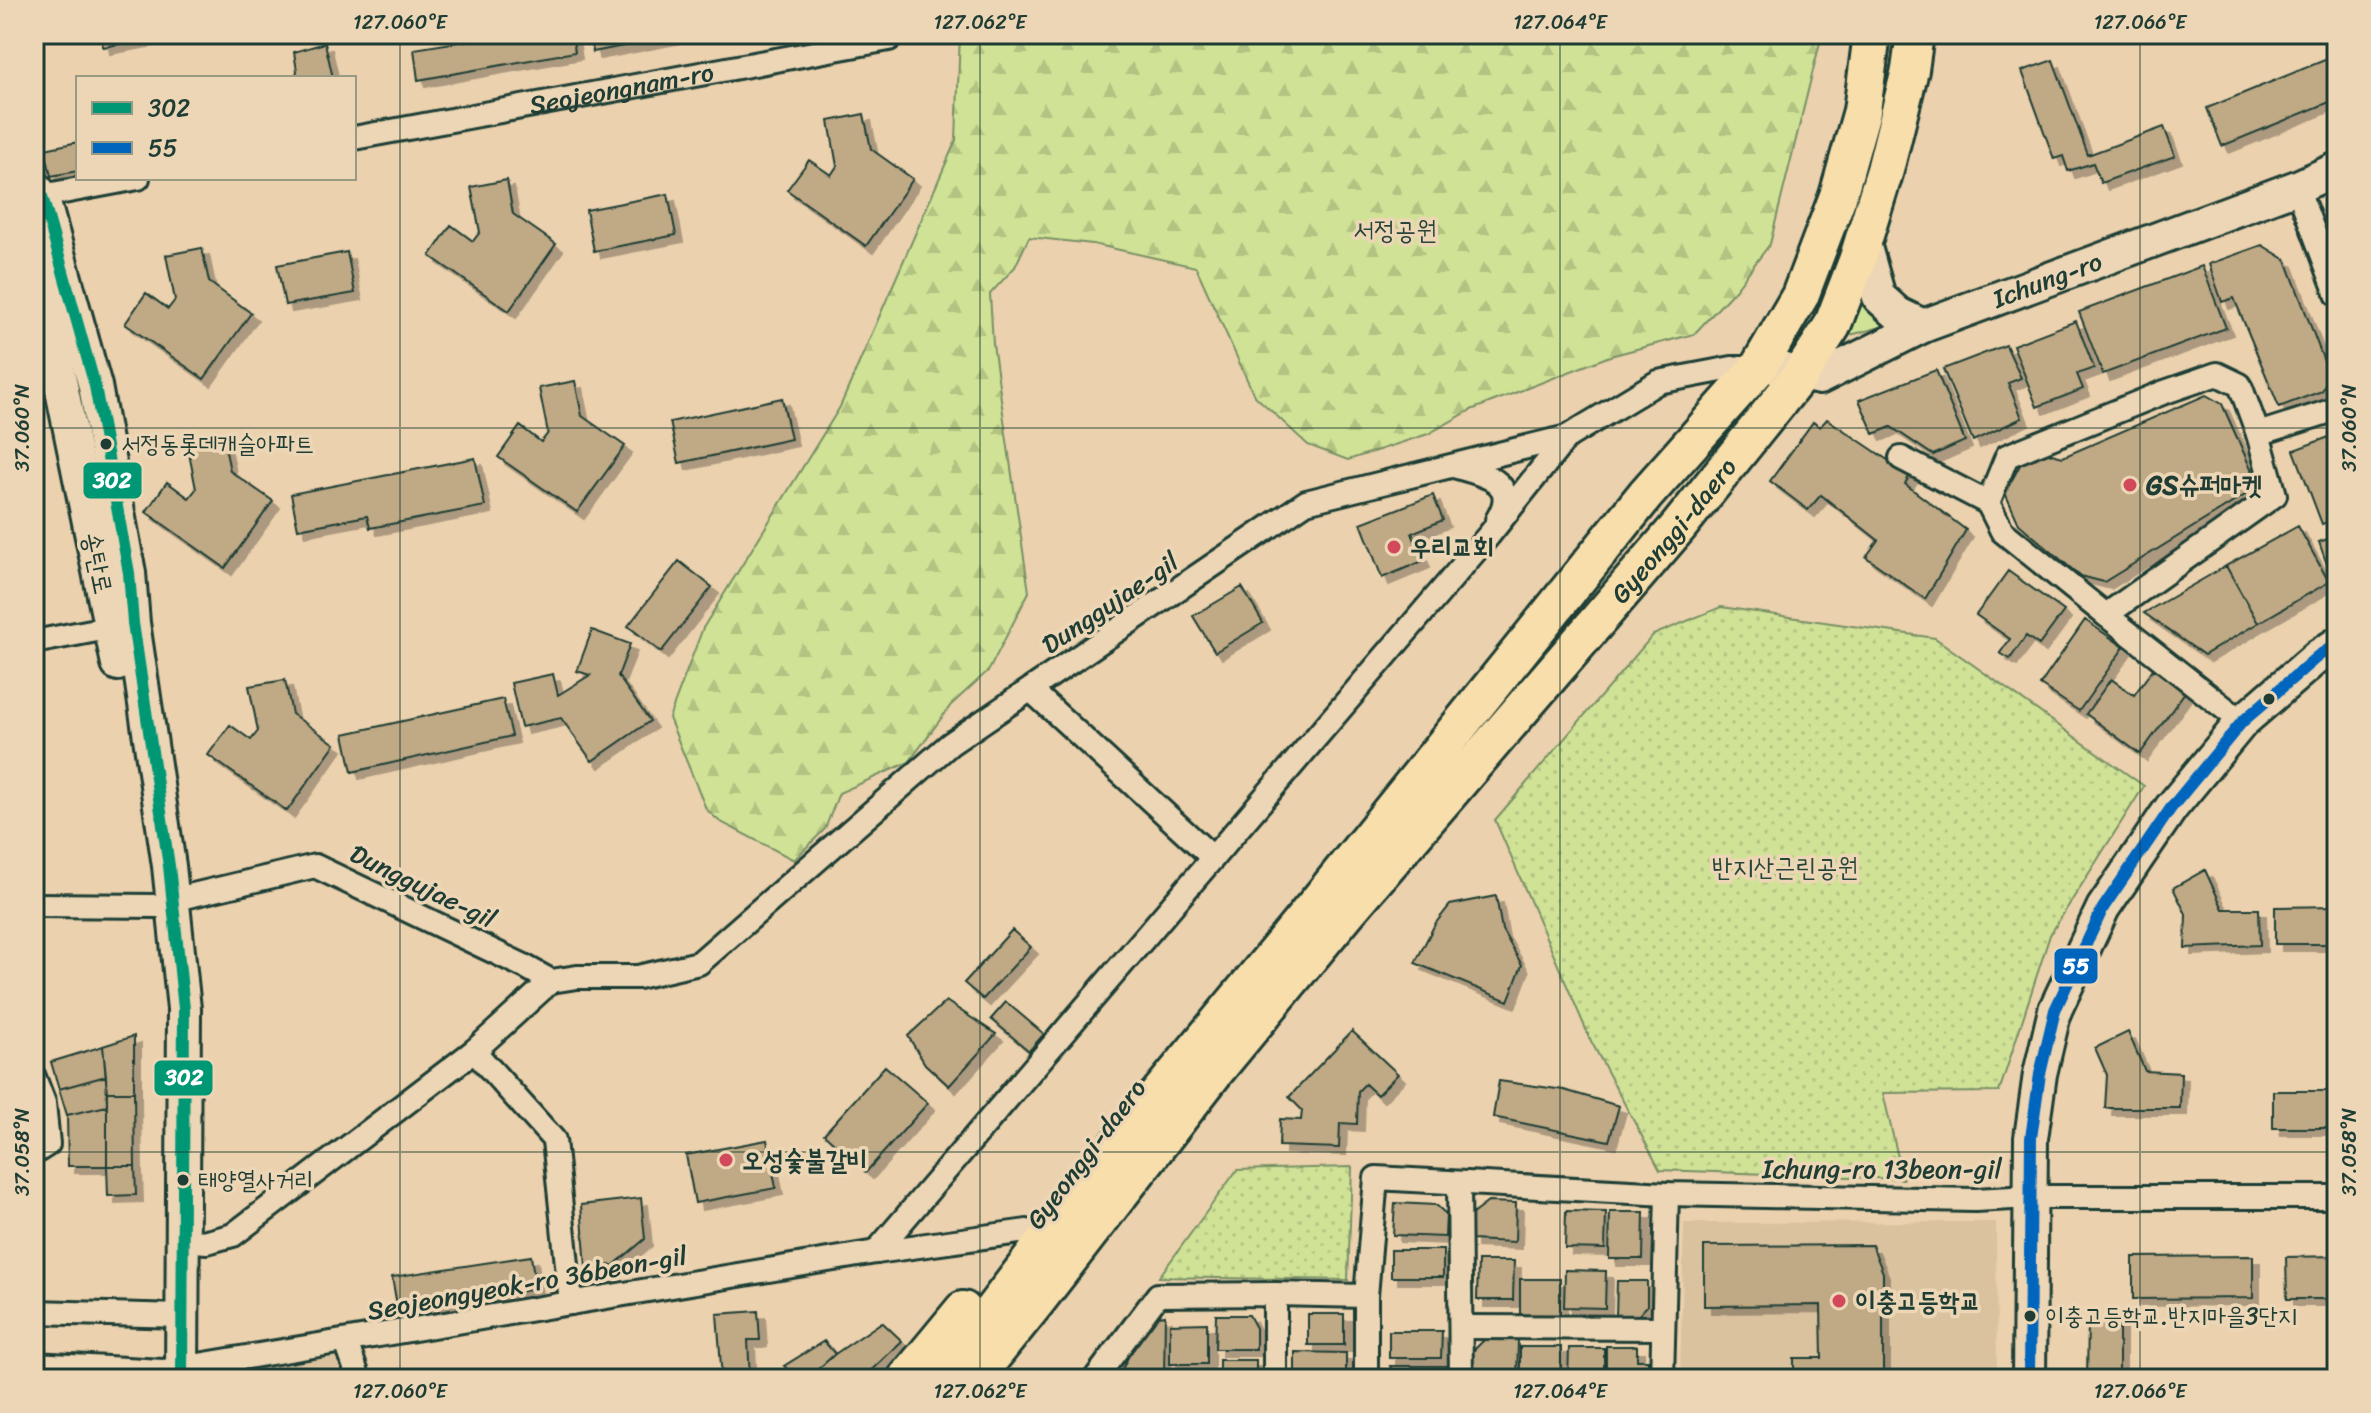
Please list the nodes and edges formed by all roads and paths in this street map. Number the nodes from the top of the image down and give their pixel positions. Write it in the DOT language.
graph roads {
  1 [pos="1872,34"];
  2 [pos="1915,34"];
  3 [pos="889,39"];
  4 [pos="356,138"];
  5 [pos="2337,169"];
  6 [pos="130,180"];
  7 [pos="2297,187"];
  8 [pos="38,204"];
  9 [pos="1863,240"];
  10 [pos="34,276"];
  11 [pos="2337,294"];
  12 [pos="1923,326"];
  13 [pos="1758,368"];
  14 [pos="1801,374"];
  15 [pos="2337,409"];
  16 [pos="2258,434"];
  17 [pos="1567,437"];
  18 [pos="1901,458"];
  19 [pos="1453,466"];
  20 [pos="1988,503"];
  21 [pos="1489,535"];
  22 [pos="2106,615"];
  23 [pos="123,625"];
  24 [pos="34,642"];
  25 [pos="2337,644"];
  26 [pos="1032,691"];
  27 [pos="2242,722"];
  28 [pos="1213,858"];
  29 [pos="165,903"];
  30 [pos="34,905"];
  31 [pos="1294,952"];
  32 [pos="551,981"];
  33 [pos="474,1051"];
  34 [pos="34,1077"];
  35 [pos="34,1153"];
  36 [pos="1459,1184"];
  37 [pos="1667,1194"];
  38 [pos="2031,1197"];
  39 [pos="2337,1197"];
  40 [pos="1027,1231"];
  41 [pos="182,1240"];
  42 [pos="876,1252"];
  43 [pos="1275,1294"];
  44 [pos="1366,1296"];
  45 [pos="571,1303"];
  46 [pos="34,1312"];
  47 [pos="173,1315"];
  48 [pos="1461,1327"];
  49 [pos="1663,1328"];
  50 [pos="346,1342"];
  51 [pos="34,1364"];
  52 [pos="173,1374"];
  53 [pos="359,1379"];
  54 [pos="906,1379"];
  55 [pos="940,1379"];
  56 [pos="974,1379"];
  57 [pos="1001,1379"];
  58 [pos="1095,1379"];
  59 [pos="1275,1379"];
  60 [pos="1366,1379"];
  61 [pos="1461,1379"];
  62 [pos="1662,1379"];
  63 [pos="2029,1379"];
  1 -- 13 [label="main road, Gyeonggi-daero"];
  2 -- 9 [label="main road, Gyeonggi-daero"];
  3 -- 4 [label="street, Seojeongnam-ro"];
  5 -- 7 [label="main road, Ichung-ro"];
  6 -- 8 [label="street"];
  7 -- 11 [label="street"];
  7 -- 12 [label="main road, Ichung-ro"];
  8 -- 23 [label="main road"];
  9 -- 12 [label="main road"];
  9 -- 14 [label="main road, Gyeonggi-daero"];
  10 -- 23 [label="main road, 송탄로"];
  12 -- 14 [label="main road, Ichung-ro"];
  13 -- 14 [label="main road, Ichung-ro"];
  13 -- 17 [label="street, Dunggujae-gil"];
  13 -- 31 [label="main road, Gyeonggi-daero"];
  14 -- 31 [label="main road, Gyeonggi-daero"];
  15 -- 16 [label="street"];
  16 -- 20 [label="street"];
  16 -- 22 [label="street"];
  17 -- 19 [label="street, Dunggujae-gil"];
  17 -- 21 [label="street"];
  18 -- 20 [label="street"];
  19 -- 21 [label="street"];
  19 -- 26 [label="street, Dunggujae-gil"];
  20 -- 22 [label="street"];
  21 -- 28 [label="street"];
  22 -- 27 [label="street"];
  23 -- 24 [label="street"];
  23 -- 29 [label="main road"];
  25 -- 27 [label="main road"];
  26 -- 28 [label="street"];
  26 -- 32 [label="street, Dunggujae-gil"];
  27 -- 38 [label="main road"];
  28 -- 42 [label="street"];
  29 -- 30 [label="street, Dunggujae-gil"];
  29 -- 32 [label="street, Dunggujae-gil"];
  29 -- 41 [label="main road"];
  29 -- 47 [label="main road"];
  31 -- 40 [label="main road, Gyeonggi-daero"];
  31 -- 55 [label="main road, Gyeonggi-daero"];
  31 -- 56 [label="main road, Gyeonggi-daero"];
  31 -- 57 [label="main road, Gyeonggi-daero"];
  32 -- 33 [label="street"];
  33 -- 41 [label="street"];
  33 -- 45 [label="street"];
  34 -- 35 [label="street"];
  36 -- 37 [label="street, Ichung-ro 13beon-gil"];
  36 -- 44 [label="street, Ichung-ro 13beon-gil"];
  36 -- 48 [label="street"];
  37 -- 38 [label="street, Ichung-ro 13beon-gil"];
  37 -- 49 [label="street"];
  38 -- 39 [label="street, Ichung-ro 13beon-gil"];
  38 -- 63 [label="main road"];
  40 -- 42 [label="street, Seojeongyeok-ro 36beon-gil"];
  40 -- 54 [label="main road, Gyeonggi-daero"];
  41 -- 47 [label="main road"];
  42 -- 45 [label="street, Seojeongyeok-ro 36beon-gil"];
  43 -- 44 [label="street"];
  43 -- 58 [label="street"];
  43 -- 59 [label="street"];
  44 -- 60 [label="street, Ichung-ro 13beon-gil"];
  45 -- 50 [label="street, Seojeongyeok-ro 36beon-gil"];
  46 -- 47 [label="street"];
  47 -- 52 [label="main road"];
  48 -- 49 [label="street"];
  48 -- 61 [label="street"];
  49 -- 62 [label="street"];
  50 -- 52 [label="street, Seojeongyeok-ro 36beon-gil"];
  50 -- 53 [label="street"];
  51 -- 52 [label="street, Seojeongyeok-ro 36beon-gil"];
}
